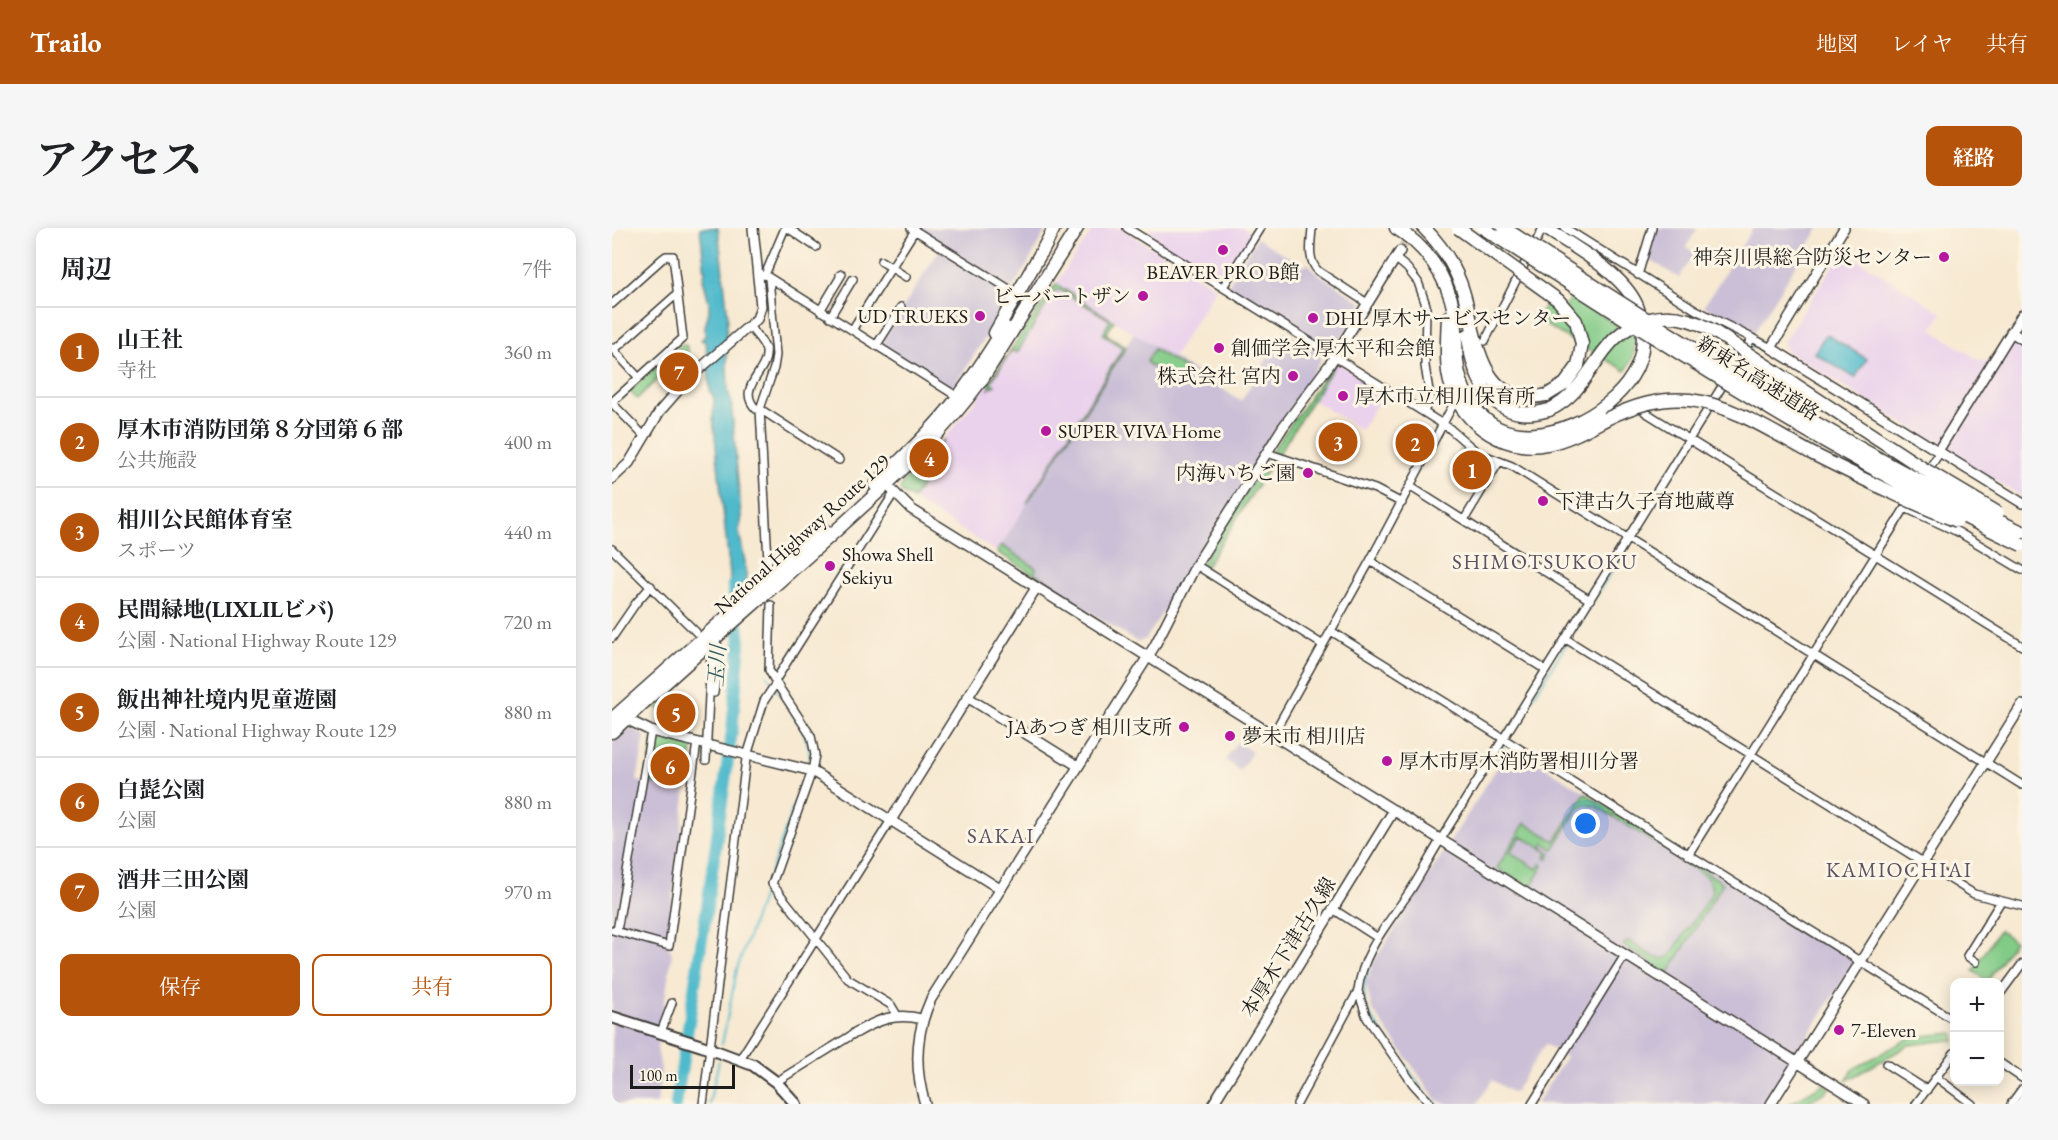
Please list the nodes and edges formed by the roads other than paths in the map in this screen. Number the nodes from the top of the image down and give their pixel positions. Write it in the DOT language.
graph roads {
  1 [pos="753,228"];
  2 [pos="786,228"];
  3 [pos="1055,228"];
  4 [pos="1067,228"];
  5 [pos="1077,228"];
  6 [pos="1087,228"];
  7 [pos="1127,228"];
  8 [pos="1260,228"];
  9 [pos="1312,228"];
  10 [pos="1396,228"];
  11 [pos="1424,228"];
  12 [pos="1458,228"];
  13 [pos="1483,228"];
  14 [pos="1504,228"];
  15 [pos="1544,228"];
  16 [pos="1565,228"];
  17 [pos="1844,228"];
  18 [pos="913,229"];
  19 [pos="1650,229"];
  20 [pos="816,247"];
  21 [pos="1398,254"];
  22 [pos="881,261"];
  23 [pos="891,268"];
  24 [pos="1638,274"];
  25 [pos="840,275"];
  26 [pos="763,276"];
  27 [pos="906,277"];
  28 [pos="853,279"];
  29 [pos="1446,285"];
  30 [pos="1223,287"];
  31 [pos="677,294"];
  32 [pos="1017,294"];
  33 [pos="1464,295"];
  34 [pos="1030,303"];
  35 [pos="1367,303"];
  36 [pos="612,304"];
  37 [pos="901,307"];
  38 [pos="820,310"];
  39 [pos="2022,315"];
  40 [pos="830,317"];
  41 [pos="895,317"];
  42 [pos="902,321"];
  43 [pos="747,330"];
  44 [pos="852,330"];
  45 [pos="2011,332"];
  46 [pos="1752,338"];
  47 [pos="2022,339"];
  48 [pos="1485,341"];
  49 [pos="876,346"];
  50 [pos="1771,348"];
  51 [pos="613,349"];
  52 [pos="1334,357"];
  53 [pos="639,378"];
  54 [pos="970,379"];
  55 [pos="958,397"];
  56 [pos="612,403"];
  57 [pos="1453,405"];
  58 [pos="760,409"];
  59 [pos="1424,412"];
  60 [pos="1645,412"];
  61 [pos="1442,424"];
  62 [pos="644,436"];
  63 [pos="1692,441"];
  64 [pos="1939,451"];
  65 [pos="1267,453"];
  66 [pos="839,460"];
  67 [pos="1498,462"];
  68 [pos="612,479"];
  69 [pos="887,486"];
  70 [pos="1411,487"];
  71 [pos="1402,503"];
  72 [pos="2022,503"];
  73 [pos="1905,508"];
  74 [pos="1464,520"];
  75 [pos="2022,526"];
  76 [pos="2022,532"];
  77 [pos="1630,540"];
  78 [pos="2022,546"];
  79 [pos="612,549"];
  80 [pos="1875,555"];
  81 [pos="768,561"];
  82 [pos="1370,561"];
  83 [pos="1196,565"];
  84 [pos="2022,570"];
  85 [pos="651,586"];
  86 [pos="1036,588"];
  87 [pos="764,596"];
  88 [pos="1590,600"];
  89 [pos="1331,631"];
  90 [pos="696,632"];
  91 [pos="717,637"];
  92 [pos="612,638"];
  93 [pos="1568,640"];
  94 [pos="1323,645"];
  95 [pos="2022,646"];
  96 [pos="1813,654"];
  97 [pos="1147,658"];
  98 [pos="1546,670"];
  99 [pos="775,684"];
  100 [pos="710,693"];
  101 [pos="967,697"];
  102 [pos="2022,705"];
  103 [pos="616,717"];
  104 [pos="651,730"];
  105 [pos="612,732"];
  106 [pos="1272,736"];
  107 [pos="1505,740"];
  108 [pos="698,742"];
  109 [pos="710,745"];
  110 [pos="746,754"];
  111 [pos="1750,755"];
  112 [pos="706,760"];
  113 [pos="1987,763"];
  114 [pos="1078,766"];
  115 [pos="812,771"];
  116 [pos="2022,785"];
  117 [pos="1394,810"];
  118 [pos="891,820"];
  119 [pos="1441,838"];
  120 [pos="1688,855"];
  121 [pos="1924,863"];
  122 [pos="1000,889"];
  123 [pos="2001,901"];
  124 [pos="2022,906"];
  125 [pos="1333,909"];
  126 [pos="614,930"];
  127 [pos="1378,938"];
  128 [pos="815,939"];
  129 [pos="1625,955"];
  130 [pos="1861,962"];
  131 [pos="1976,962"];
  132 [pos="2022,964"];
  133 [pos="2004,989"];
  134 [pos="1358,991"];
  135 [pos="672,1003"];
  136 [pos="897,1016"];
  137 [pos="612,1017"];
  138 [pos="1950,1018"];
  139 [pos="922,1019"];
  140 [pos="662,1033"];
  141 [pos="855,1033"];
  142 [pos="706,1047"];
  143 [pos="1950,1058"];
  144 [pos="740,1059"];
  145 [pos="1797,1063"];
  146 [pos="2004,1066"];
  147 [pos="1889,1069"];
  148 [pos="1936,1077"];
  149 [pos="2022,1078"];
  150 [pos="776,1082"];
  151 [pos="2022,1089"];
  152 [pos="1927,1090"];
  153 [pos="703,1104"];
  154 [pos="796,1104"];
  155 [pos="926,1104"];
  156 [pos="1213,1104"];
  157 [pos="1297,1104"];
  158 [pos="1431,1104"];
  159 [pos="1532,1104"];
  160 [pos="1771,1104"];
  161 [pos="1864,1104"];
  162 [pos="1916,1104"];
  163 [pos="1972,1104"];
  164 [pos="2011,1104"];
  1 -- 26 [label="street"];
  2 -- 20 [label="street"];
  2 -- 26 [label="street"];
  3 -- 32 [label="highway"];
  4 -- 54 [label="highway, National Highway Route 129"];
  5 -- 34 [label="highway, National Highway Route 129"];
  6 -- 34 [label="highway"];
  7 -- 30 [label="street"];
  8 -- 30 [label="street"];
  9 -- 35 [label="street"];
  10 -- 29 [label="highway"];
  11 -- 33 [label="highway"];
  12 -- 33 [label="highway, bridge"];
  13 -- 78 [label="highway, 新東名高速道路, bridge"];
  14 -- 76 [label="highway, 新東名高速道路, bridge"];
  15 -- 29 [label="highway"];
  15 -- 48 [label="street"];
  16 -- 24 [label="street"];
  17 -- 50 [label="street"];
  18 -- 23 [label="street"];
  18 -- 32 [label="street"];
  19 -- 24 [label="street"];
  21 -- 35 [label="street"];
  21 -- 59 [label="street"];
  22 -- 23 [label="street"];
  23 -- 27 [label="street"];
  23 -- 44 [label="street"];
  24 -- 46 [label="street"];
  25 -- 38 [label="street"];
  26 -- 38 [label="street"];
  26 -- 43 [label="street"];
  26 -- 58 [label="street"];
  28 -- 40 [label="street"];
  29 -- 78 [label="highway, bridge"];
  30 -- 52 [label="street"];
  31 -- 36 [label="street"];
  31 -- 51 [label="street"];
  31 -- 53 [label="street"];
  32 -- 54 [label="highway"];
  33 -- 75 [label="highway, bridge"];
  34 -- 69 [label="highway, National Highway Route 129"];
  35 -- 52 [label="street"];
  37 -- 41 [label="street"];
  38 -- 40 [label="street"];
  39 -- 45 [label="street"];
  40 -- 44 [label="street"];
  41 -- 42 [label="street"];
  41 -- 49 [label="street"];
  43 -- 58 [label="street"];
  43 -- 62 [label="street"];
  44 -- 49 [label="street"];
  45 -- 47 [label="street"];
  45 -- 64 [label="street"];
  46 -- 50 [label="street"];
  46 -- 63 [label="street"];
  49 -- 55 [label="street"];
  50 -- 64 [label="street"];
  51 -- 53 [label="street"];
  52 -- 59 [label="street"];
  52 -- 65 [label="street"];
  53 -- 56 [label="street"];
  54 -- 55 [label="highway, National Highway Route 129"];
  55 -- 69 [label="highway, National Highway Route 129"];
  56 -- 62 [label="street"];
  57 -- 61 [label="street"];
  58 -- 66 [label="street"];
  58 -- 81 [label="street"];
  59 -- 61 [label="street"];
  60 -- 63 [label="street"];
  61 -- 67 [label="street"];
  61 -- 70 [label="street"];
  62 -- 68 [label="street"];
  63 -- 77 [label="street"];
  63 -- 80 [label="street"];
  64 -- 72 [label="street"];
  64 -- 73 [label="street"];
  65 -- 71 [label="street"];
  65 -- 83 [label="street"];
  67 -- 74 [label="street"];
  67 -- 77 [label="street"];
  69 -- 86 [label="street"];
  69 -- 87 [label="highway, National Highway Route 129"];
  69 -- 99 [label="street"];
  70 -- 71 [label="street"];
  70 -- 74 [label="street"];
  71 -- 82 [label="street"];
  73 -- 80 [label="street"];
  73 -- 84 [label="street"];
  74 -- 88 [label="street"];
  77 -- 88 [label="street"];
  77 -- 96 [label="street"];
  79 -- 85 [label="street"];
  80 -- 95 [label="street"];
  80 -- 96 [label="street"];
  82 -- 89 [label="street"];
  82 -- 98 [label="street"];
  83 -- 94 [label="street"];
  83 -- 97 [label="street"];
  85 -- 90 [label="street"];
  85 -- 92 [label="street"];
  86 -- 97 [label="street"];
  86 -- 101 [label="street"];
  87 -- 91 [label="highway, National Highway Route 129"];
  87 -- 99 [label="street"];
  88 -- 93 [label="street"];
  89 -- 94 [label="street"];
  89 -- 107 [label="street"];
  91 -- 100 [label="street"];
  91 -- 100 [label="street"];
  91 -- 103 [label="highway, National Highway Route 129"];
  91 -- 103 [label="highway, National Highway Route 129"];
  93 -- 98 [label="street"];
  93 -- 111 [label="street"];
  94 -- 106 [label="street"];
  96 -- 111 [label="street"];
  96 -- 113 [label="street"];
  97 -- 106 [label="street"];
  97 -- 114 [label="street"];
  98 -- 107 [label="street"];
  99 -- 110 [label="street"];
  99 -- 115 [label="street"];
  100 -- 109 [label="street"];
  101 -- 114 [label="street"];
  101 -- 118 [label="street"];
  102 -- 113 [label="street"];
  103 -- 104 [label="street"];
  103 -- 105 [label="highway, National Highway Route 129"];
  104 -- 108 [label="street"];
  104 -- 126 [label="street"];
  106 -- 117 [label="street"];
  107 -- 119 [label="street"];
  107 -- 120 [label="street"];
  108 -- 109 [label="street"];
  108 -- 126 [label="street"];
  109 -- 110 [label="street"];
  109 -- 112 [label="street"];
  110 -- 115 [label="street"];
  110 -- 142 [label="street"];
  111 -- 120 [label="street"];
  111 -- 121 [label="street"];
  113 -- 116 [label="street"];
  113 -- 121 [label="street"];
  114 -- 122 [label="street"];
  115 -- 118 [label="street"];
  115 -- 128 [label="street"];
  117 -- 119 [label="street"];
  117 -- 125 [label="street, 本厚木下津古久線"];
  118 -- 122 [label="street"];
  118 -- 128 [label="street"];
  119 -- 127 [label="street"];
  119 -- 129 [label="street"];
  120 -- 130 [label="street"];
  121 -- 123 [label="street"];
  121 -- 130 [label="street"];
  122 -- 139 [label="street"];
  123 -- 124 [label="street"];
  123 -- 131 [label="street"];
  125 -- 127 [label="street"];
  125 -- 156 [label="street, 本厚木下津古久線"];
  127 -- 134 [label="street"];
  128 -- 136 [label="street"];
  128 -- 144 [label="street"];
  129 -- 145 [label="street"];
  129 -- 159 [label="street"];
  130 -- 138 [label="street"];
  130 -- 145 [label="street"];
  132 -- 133 [label="street"];
  134 -- 157 [label="street"];
  134 -- 158 [label="street"];
  135 -- 140 [label="street"];
  136 -- 139 [label="street"];
  136 -- 141 [label="street"];
  137 -- 140 [label="main road"];
  139 -- 155 [label="street"];
  140 -- 142 [label="main road"];
  141 -- 150 [label="street"];
  142 -- 144 [label="main road"];
  142 -- 153 [label="street"];
  143 -- 148 [label="street"];
  144 -- 150 [label="main road"];
  145 -- 160 [label="street"];
  145 -- 161 [label="street"];
  146 -- 149 [label="street"];
  147 -- 152 [label="street"];
  148 -- 152 [label="street"];
  148 -- 163 [label="street"];
  150 -- 154 [label="main road"];
  151 -- 164 [label="street"];
  152 -- 162 [label="street"];
}
